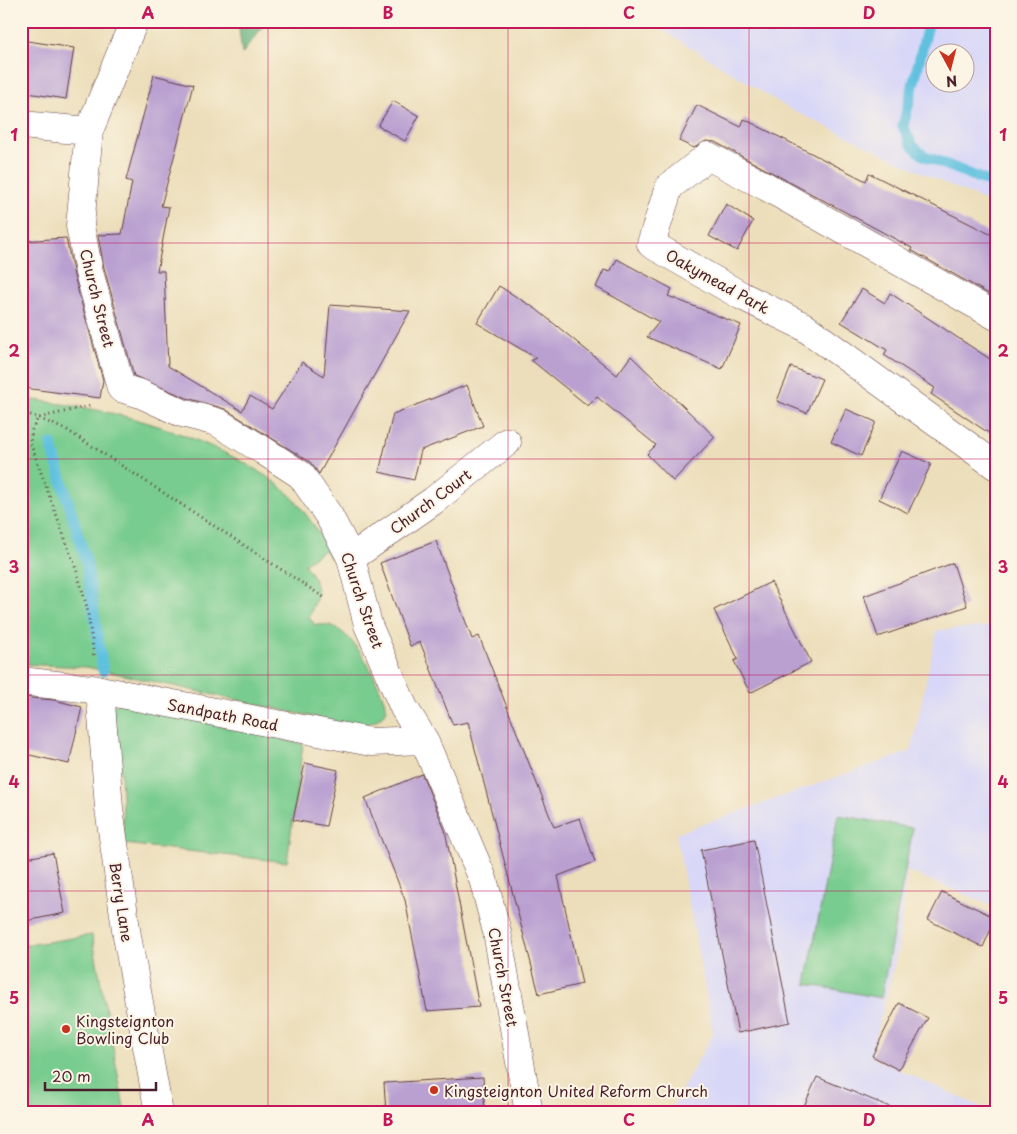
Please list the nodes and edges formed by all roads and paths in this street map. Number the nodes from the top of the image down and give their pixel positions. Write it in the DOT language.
graph roads {
  1 [pos="134,21"];
  2 [pos="21,125"];
  3 [pos="88,132"];
  4 [pos="996,316"];
  5 [pos="121,388"];
  6 [pos="21,411"];
  7 [pos="38,418"];
  8 [pos="508,442"];
  9 [pos="996,466"];
  10 [pos="351,558"];
  11 [pos="368,625"];
  12 [pos="21,681"];
  13 [pos="100,690"];
  14 [pos="424,740"];
  15 [pos="159,1113"];
  16 [pos="529,1113"];
  1 -- 3 [label="street, Church Street"];
  2 -- 3 [label="street"];
  3 -- 5 [label="street, Church Street"];
  4 -- 9 [label="street, Oakymead Park"];
  5 -- 7 [label="path"];
  5 -- 10 [label="street, Church Street"];
  6 -- 7 [label="path"];
  7 -- 11 [label="path"];
  7 -- 13 [label="path"];
  8 -- 10 [label="street, Church Court"];
  10 -- 11 [label="street, Church Street"];
  11 -- 14 [label="street, Church Street"];
  12 -- 13 [label="street, Sandpath Road"];
  13 -- 14 [label="street, Sandpath Road"];
  13 -- 15 [label="street, Berry Lane"];
  14 -- 16 [label="street, Church Street"];
}
